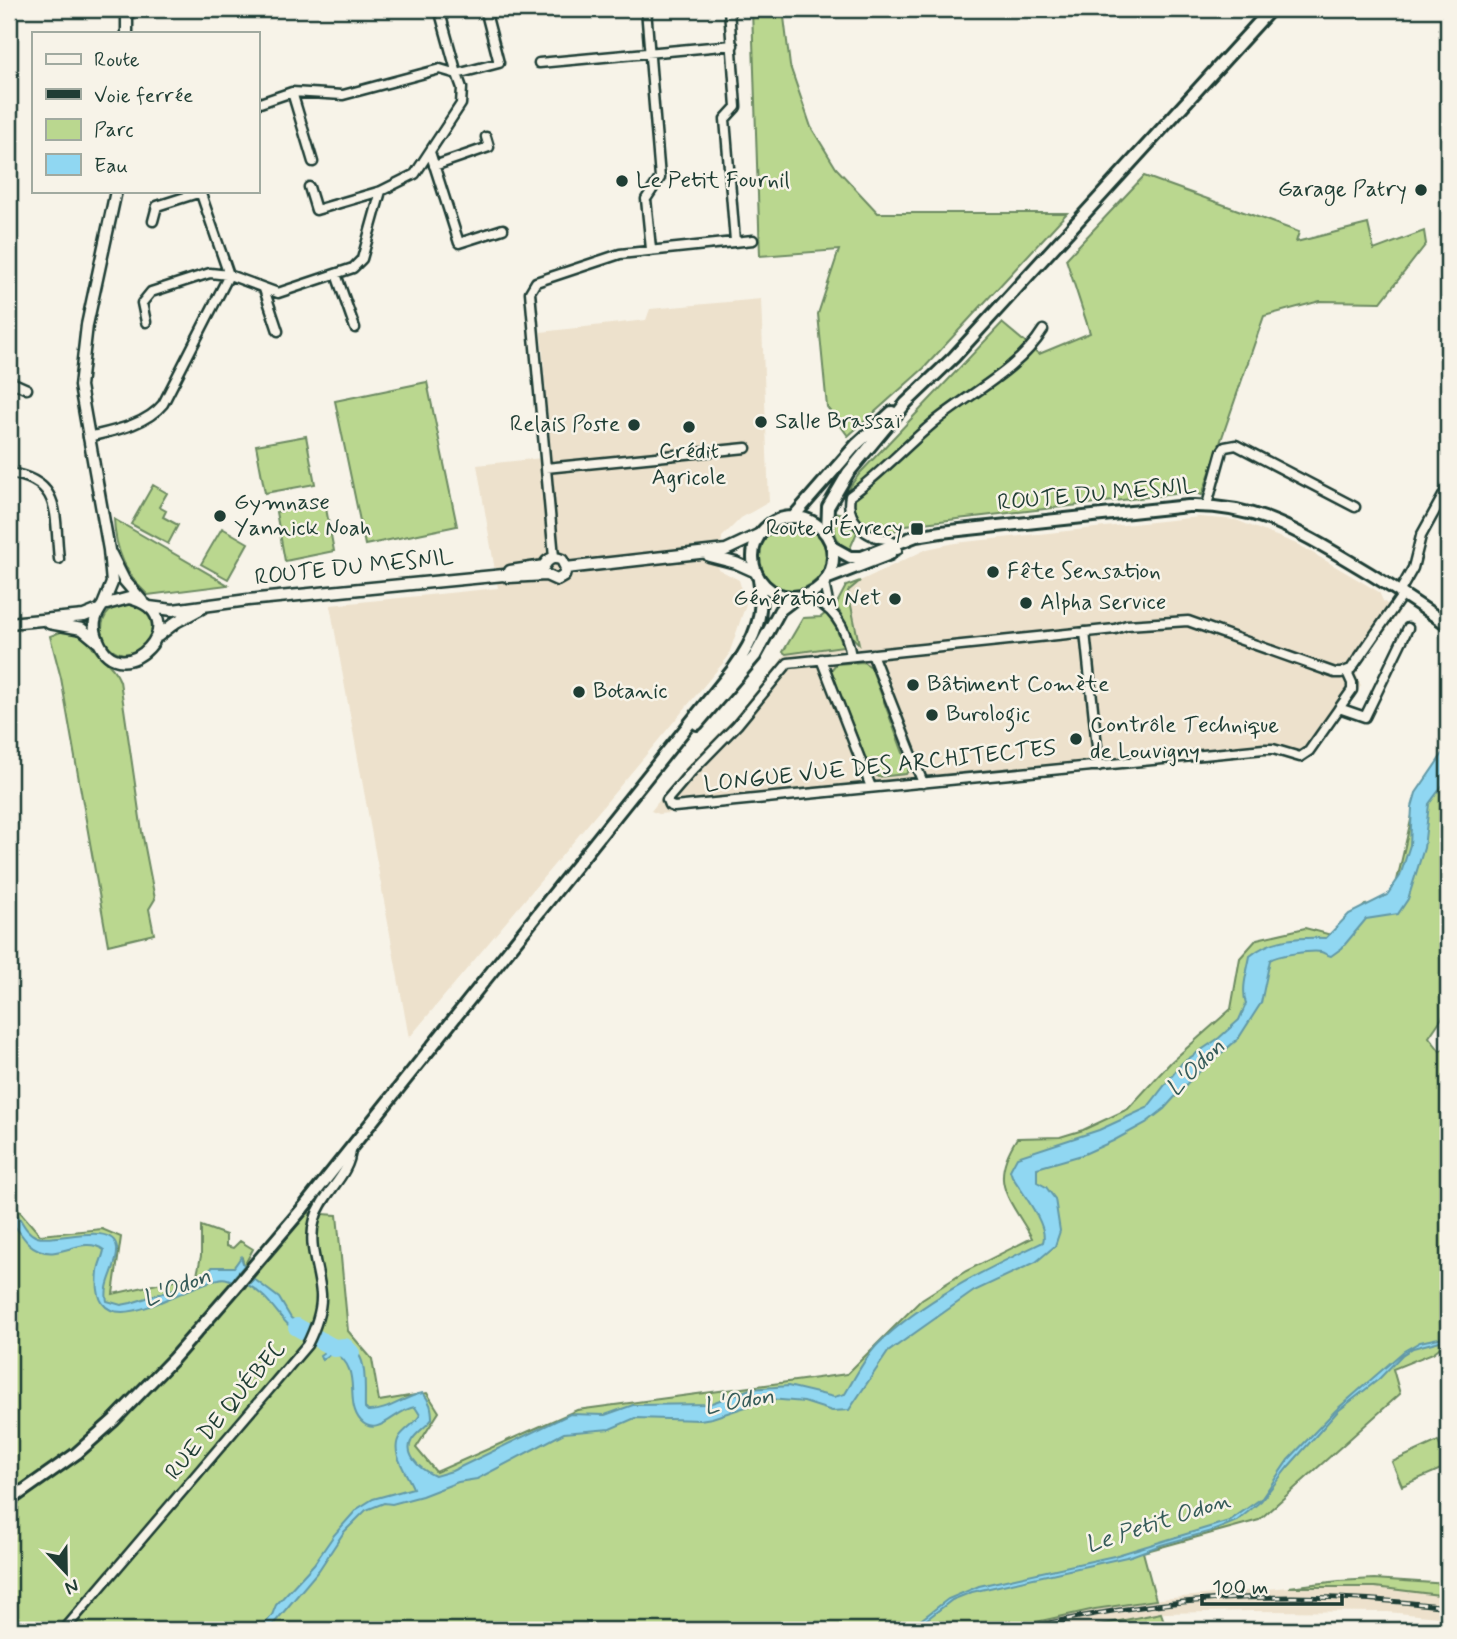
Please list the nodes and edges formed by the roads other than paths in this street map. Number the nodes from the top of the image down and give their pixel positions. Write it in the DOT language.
graph roads {
  1 [pos="127,9"];
  2 [pos="439,9"];
  3 [pos="485,9"];
  4 [pos="646,9"];
  5 [pos="729,9"];
  6 [pos="1271,9"];
  7 [pos="127,32"];
  8 [pos="733,44"];
  9 [pos="650,52"];
  10 [pos="539,63"];
  11 [pos="457,74"];
  12 [pos="292,92"];
  13 [pos="259,103"];
  14 [pos="486,137"];
  15 [pos="430,152"];
  16 [pos="313,162"];
  17 [pos="434,166"];
  18 [pos="309,187"];
  19 [pos="381,191"];
  20 [pos="116,192"];
  21 [pos="201,192"];
  22 [pos="153,221"];
  23 [pos="503,229"];
  24 [pos="752,240"];
  25 [pos="735,241"];
  26 [pos="651,249"];
  27 [pos="336,274"];
  28 [pos="229,275"];
  29 [pos="264,289"];
  30 [pos="146,321"];
  31 [pos="355,328"];
  32 [pos="1043,330"];
  33 [pos="278,331"];
  34 [pos="9,381"];
  35 [pos="27,389"];
  36 [pos="906,403"];
  37 [pos="91,437"];
  38 [pos="746,449"];
  39 [pos="546,468"];
  40 [pos="9,473"];
  41 [pos="1448,487"];
  42 [pos="1207,505"];
  43 [pos="1355,508"];
  44 [pos="794,516"];
  45 [pos="760,534"];
  46 [pos="827,534"];
  47 [pos="832,547"];
  48 [pos="896,547"];
  49 [pos="109,550"];
  50 [pos="554,557"];
  51 [pos="674,557"];
  52 [pos="59,559"];
  53 [pos="566,568"];
  54 [pos="545,571"];
  55 [pos="758,576"];
  56 [pos="826,580"];
  57 [pos="1401,593"];
  58 [pos="800,596"];
  59 [pos="146,604"];
  60 [pos="209,605"];
  61 [pos="829,607"];
  62 [pos="101,608"];
  63 [pos="31,621"];
  64 [pos="9,623"];
  65 [pos="1448,625"];
  66 [pos="1408,628"];
  67 [pos="1085,632"];
  68 [pos="158,636"];
  69 [pos="99,643"];
  70 [pos="872,654"];
  71 [pos="851,656"];
  72 [pos="821,659"];
  73 [pos="1347,672"];
  74 [pos="1339,708"];
  75 [pos="677,741"];
  76 [pos="1099,766"];
  77 [pos="923,783"];
  78 [pos="871,787"];
  79 [pos="351,1149"];
  80 [pos="9,1501"];
  81 [pos="64,1630"];
  1 -- 7 [label="street"];
  2 -- 11 [label="street"];
  3 -- 11 [label="street"];
  4 -- 9 [label="street"];
  5 -- 8 [label="street"];
  6 -- 36 [label="main road"];
  8 -- 9 [label="street"];
  8 -- 25 [label="street"];
  9 -- 10 [label="street"];
  9 -- 26 [label="street"];
  11 -- 12 [label="street"];
  11 -- 15 [label="street"];
  12 -- 13 [label="street"];
  12 -- 16 [label="street"];
  14 -- 17 [label="street"];
  15 -- 17 [label="street"];
  15 -- 19 [label="street"];
  17 -- 23 [label="street"];
  18 -- 19 [label="street"];
  19 -- 27 [label="street"];
  20 -- 37 [label="street"];
  21 -- 22 [label="street"];
  21 -- 28 [label="street"];
  24 -- 25 [label="street"];
  25 -- 26 [label="street"];
  26 -- 39 [label="street"];
  27 -- 29 [label="street"];
  27 -- 31 [label="street"];
  28 -- 29 [label="street"];
  28 -- 30 [label="street"];
  28 -- 37 [label="street"];
  29 -- 33 [label="street"];
  32 -- 48 [label="street"];
  34 -- 35 [label="street"];
  36 -- 44 [label="main road"];
  36 -- 46 [label="main road"];
  37 -- 49 [label="street"];
  38 -- 39 [label="street"];
  39 -- 50 [label="street"];
  40 -- 52 [label="street"];
  41 -- 57 [label="street"];
  42 -- 43 [label="street"];
  42 -- 48 [label="main road, ROUTE DU MESNIL"];
  42 -- 57 [label="main road, ROUTE DU MESNIL"];
  44 -- 45 [label="main road"];
  44 -- 46 [label="main road"];
  45 -- 51 [label="street"];
  45 -- 55 [label="main road"];
  46 -- 47 [label="main road"];
  47 -- 48 [label="main road, ROUTE DU MESNIL"];
  47 -- 56 [label="main road"];
  48 -- 56 [label="main road, ROUTE DU MESNIL"];
  49 -- 59 [label="street"];
  49 -- 62 [label="street"];
  50 -- 53 [label="street"];
  50 -- 54 [label="street"];
  51 -- 53 [label="street"];
  51 -- 55 [label="street"];
  53 -- 54 [label="street"];
  54 -- 60 [label="street, ROUTE DU MESNIL"];
  55 -- 58 [label="main road"];
  55 -- 75 [label="main road"];
  56 -- 58 [label="main road"];
  56 -- 61 [label="street"];
  57 -- 65 [label="main road, ROUTE DU MESNIL"];
  57 -- 73 [label="street"];
  58 -- 61 [label="street"];
  58 -- 75 [label="main road"];
  59 -- 60 [label="street, ROUTE DU MESNIL"];
  59 -- 62 [label="street"];
  59 -- 68 [label="street"];
  60 -- 68 [label="street, ROUTE DU MESNIL"];
  61 -- 71 [label="street"];
  62 -- 63 [label="street"];
  62 -- 69 [label="street"];
  63 -- 64 [label="street"];
  63 -- 69 [label="street"];
  66 -- 74 [label="street"];
  67 -- 70 [label="street"];
  67 -- 73 [label="street"];
  67 -- 76 [label="street"];
  68 -- 69 [label="street"];
  70 -- 71 [label="street"];
  70 -- 77 [label="street"];
  71 -- 72 [label="street"];
  72 -- 78 [label="street"];
  72 -- 78 [label="street, LONGUE VUE DES ARCHITECTES"];
  73 -- 74 [label="street"];
  74 -- 76 [label="street, LONGUE VUE DES ARCHITECTES"];
  75 -- 79 [label="main road"];
  76 -- 77 [label="street, LONGUE VUE DES ARCHITECTES"];
  77 -- 78 [label="street, LONGUE VUE DES ARCHITECTES"];
  79 -- 80 [label="main road"];
  79 -- 81 [label="street, RUE DE QUÉBEC"];
}
